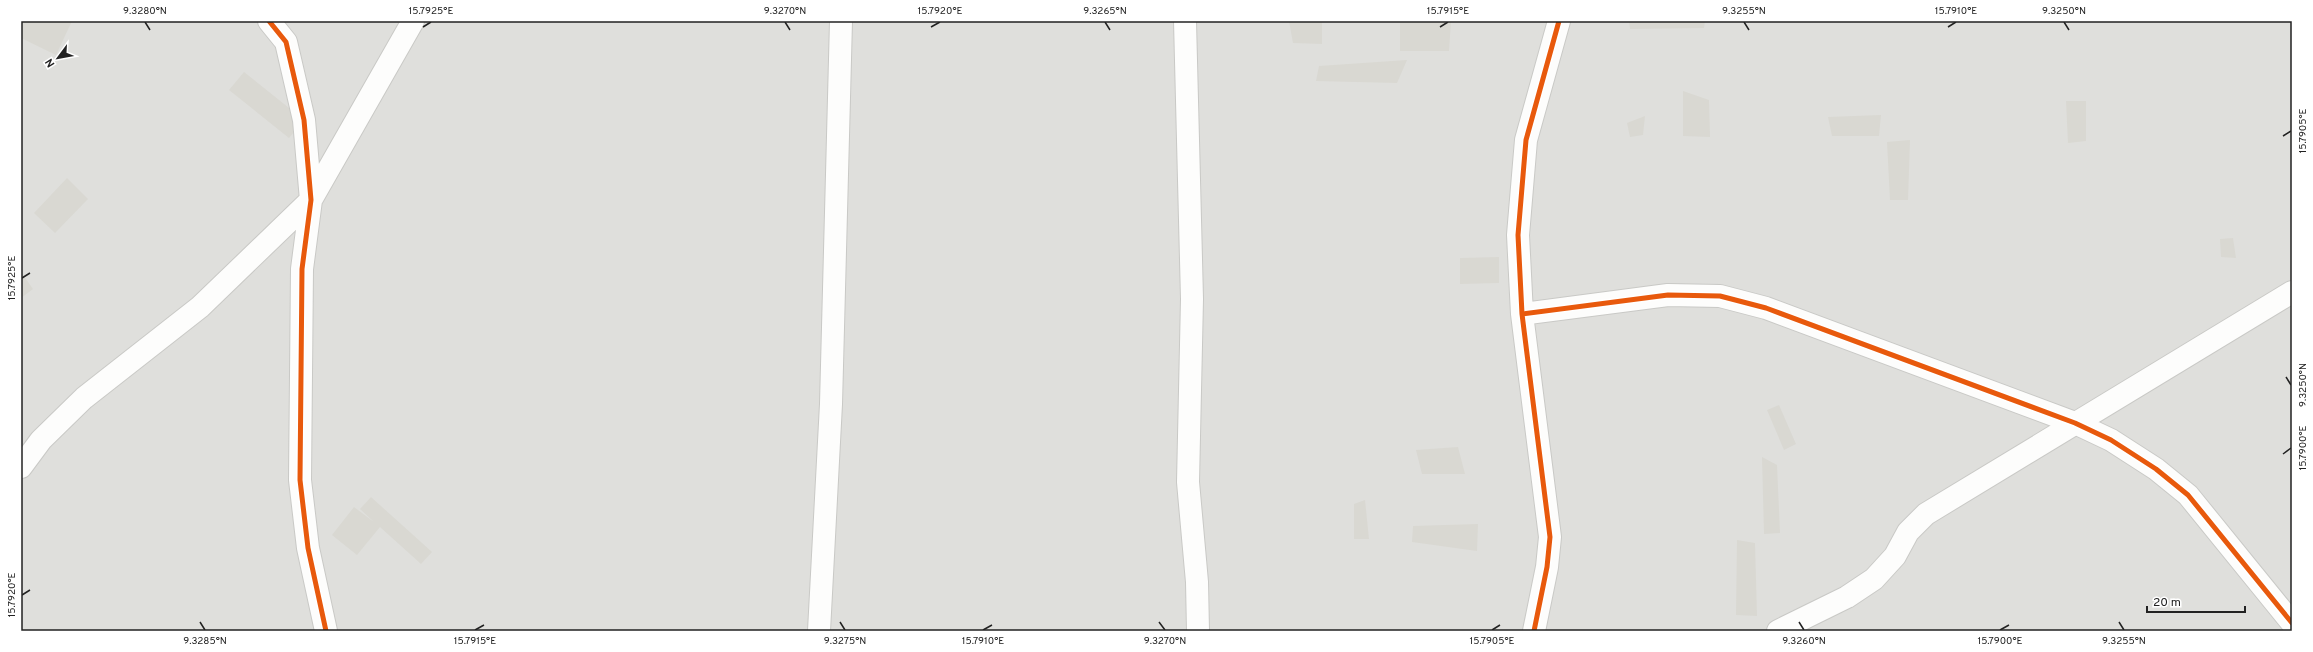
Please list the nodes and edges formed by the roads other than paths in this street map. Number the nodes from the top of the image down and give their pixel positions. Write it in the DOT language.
graph roads {
  1 [pos="269,21"];
  2 [pos="413,21"];
  3 [pos="840,21"];
  4 [pos="1185,21"];
  5 [pos="1559,21"];
  6 [pos="311,200"];
  7 [pos="2292,292"];
  8 [pos="1522,314"];
  9 [pos="2075,423"];
  10 [pos="21,467"];
  11 [pos="2292,623"];
  12 [pos="326,631"];
  13 [pos="819,631"];
  14 [pos="1198,631"];
  15 [pos="1534,631"];
  16 [pos="1778,631"];
  1 -- 6 [label="street"];
  2 -- 6 [label="street"];
  3 -- 13 [label="street"];
  4 -- 14 [label="street"];
  5 -- 8 [label="street"];
  6 -- 10 [label="street"];
  6 -- 12 [label="street"];
  7 -- 9 [label="street"];
  8 -- 9 [label="street"];
  8 -- 15 [label="street"];
  9 -- 11 [label="street"];
  9 -- 16 [label="street"];
}
